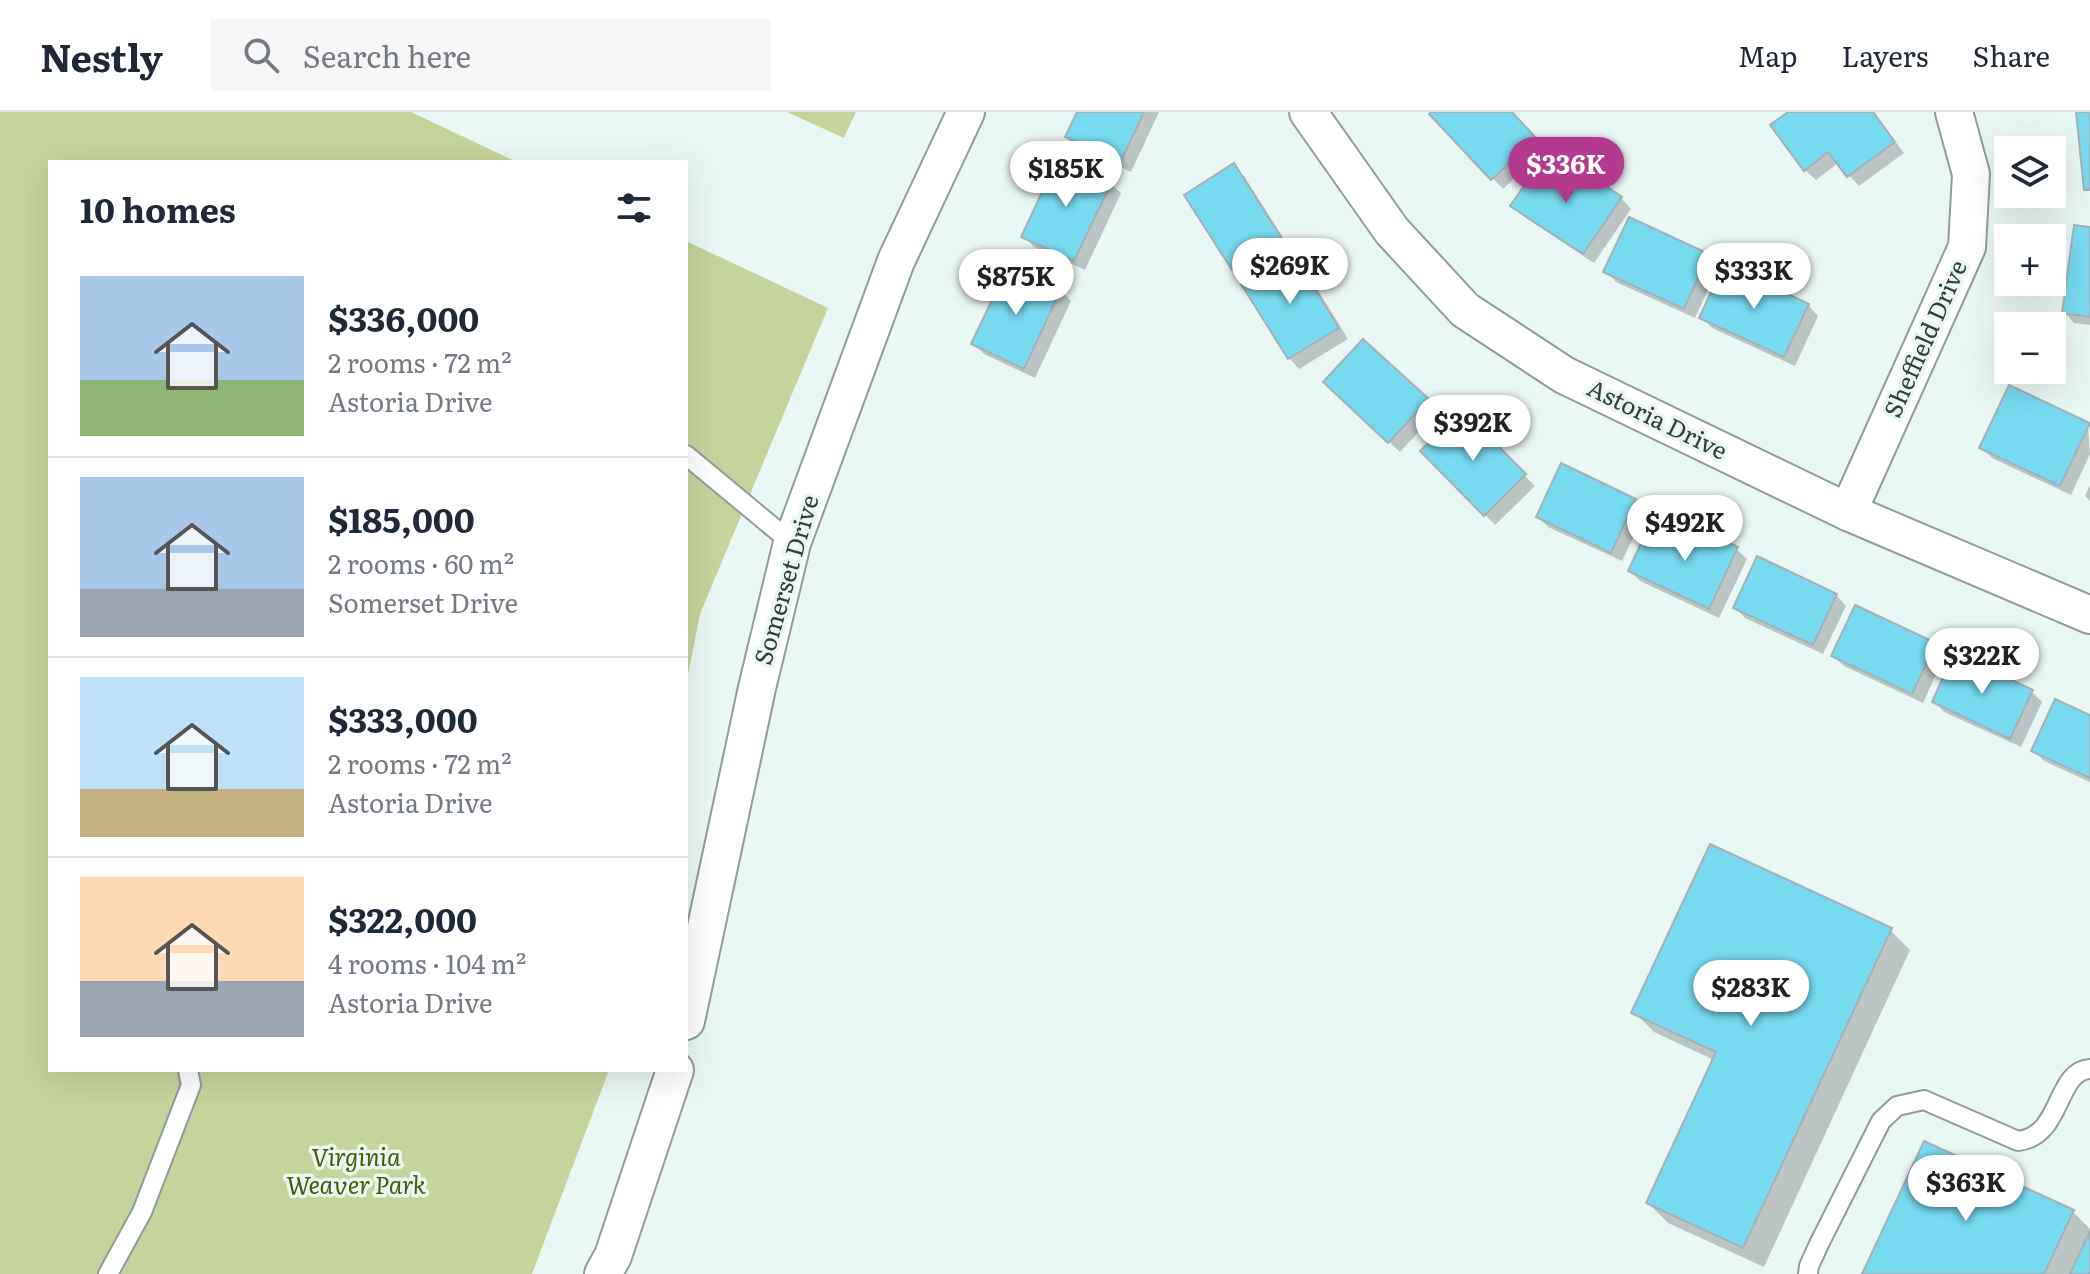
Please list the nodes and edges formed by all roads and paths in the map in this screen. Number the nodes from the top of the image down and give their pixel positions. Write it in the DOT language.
graph roads {
  1 [pos="966,112"];
  2 [pos="1308,112"];
  3 [pos="1954,112"];
  4 [pos="688,457"];
  5 [pos="1848,512"];
  6 [pos="792,543"];
  7 [pos="2090,615"];
  8 [pos="688,1012"];
  9 [pos="2088,1063"];
  10 [pos="188,1072"];
  11 [pos="674,1072"];
  12 [pos="108,1274"];
  13 [pos="603,1274"];
  14 [pos="1808,1274"];
  1 -- 6 [label="street, Somerset Drive"];
  2 -- 5 [label="street, Astoria Drive"];
  3 -- 5 [label="street, Sheffield Drive"];
  4 -- 6 [label="lane"];
  5 -- 7 [label="street, Astoria Drive"];
  6 -- 8 [label="street, Somerset Drive"];
  9 -- 14 [label="lane"];
  10 -- 12 [label="lane"];
  11 -- 13 [label="street"];
}
